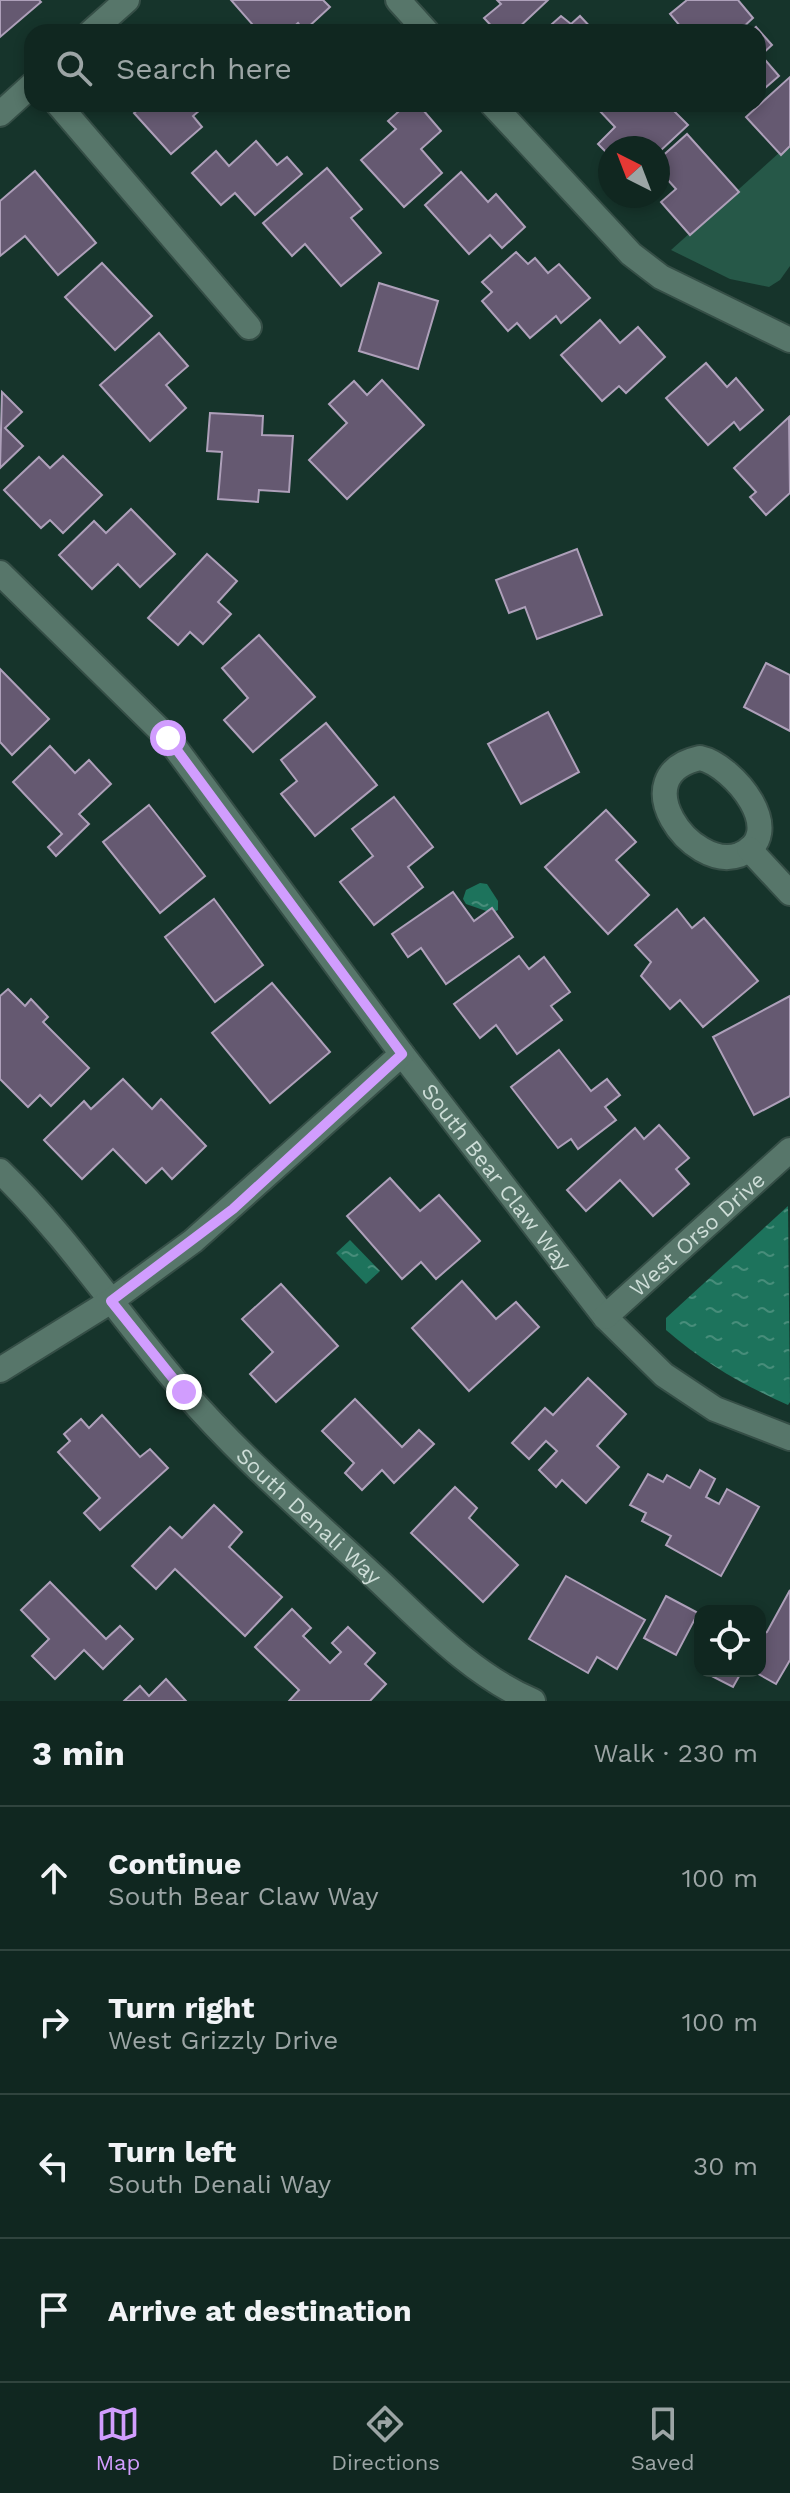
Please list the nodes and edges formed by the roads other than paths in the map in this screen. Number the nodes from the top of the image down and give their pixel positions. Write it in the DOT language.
graph roads {
  1 [pos="127,0"];
  2 [pos="398,0"];
  3 [pos="100,24"];
  4 [pos="420,24"];
  5 [pos="24,92"];
  6 [pos="65,112"];
  7 [pos="499,112"];
  8 [pos="0,114"];
  9 [pos="249,327"];
  10 [pos="789,335"];
  11 [pos="0,573"];
  12 [pos="749,849"];
  13 [pos="790,893"];
  14 [pos="402,1054"];
  15 [pos="790,1150"];
  16 [pos="0,1171"];
  17 [pos="111,1301"];
  18 [pos="605,1317"];
  19 [pos="0,1370"];
  20 [pos="790,1438"];
  21 [pos="533,1701"];
  1 -- 3 [label="street"];
  2 -- 4 [label="street"];
  5 -- 8 [label="street"];
  6 -- 9 [label="street"];
  7 -- 10 [label="street"];
  11 -- 14 [label="street, South Bear Claw Way"];
  12 -- 13 [label="street"];
  14 -- 17 [label="street"];
  14 -- 18 [label="street, South Bear Claw Way"];
  15 -- 18 [label="street, West Orso Drive"];
  16 -- 17 [label="street, South Denali Way"];
  17 -- 19 [label="street"];
  17 -- 21 [label="street, South Denali Way"];
  18 -- 20 [label="street, South Bear Claw Way"];
}
